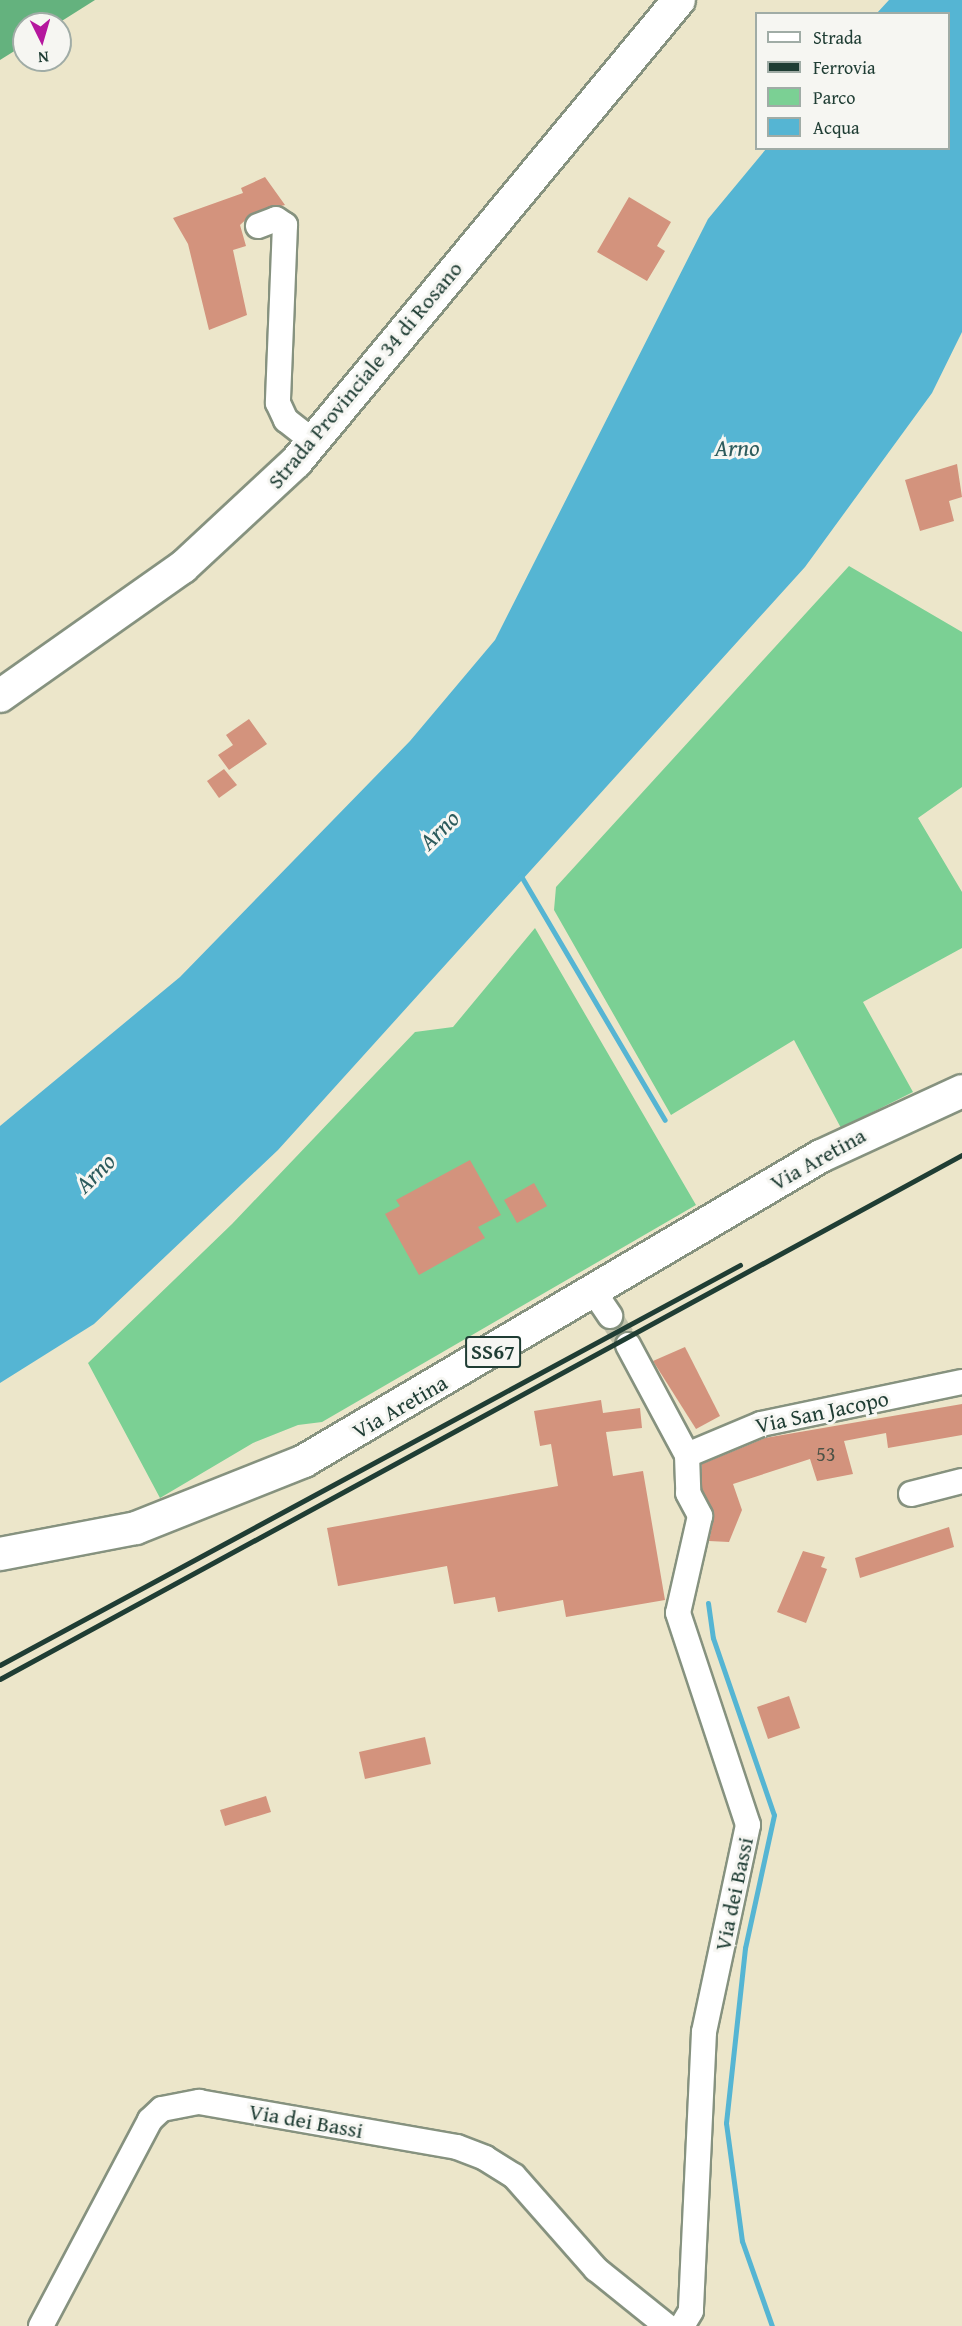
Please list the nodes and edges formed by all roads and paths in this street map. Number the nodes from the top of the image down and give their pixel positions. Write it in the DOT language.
graph roads {
  1 [pos="679,0"];
  2 [pos="258,226"];
  3 [pos="313,441"];
  4 [pos="0,696"];
  5 [pos="962,1091"];
  6 [pos="627,1346"];
  7 [pos="962,1382"];
  8 [pos="687,1455"];
  9 [pos="962,1480"];
  10 [pos="911,1494"];
  11 [pos="0,1554"];
  12 [pos="41,2326"];
  13 [pos="668,2326"];
  14 [pos="681,2326"];
  1 -- 3 [label="main road, Strada Provinciale 34 di Rosano"];
  2 -- 3 [label="street"];
  3 -- 4 [label="main road, Strada Provinciale 34 di Rosano"];
  5 -- 11 [label="main road, Via Aretina / SS67"];
  6 -- 8 [label="street, Via dei Bassi"];
  7 -- 8 [label="street, Via San Jacopo"];
  8 -- 14 [label="street, Via dei Bassi"];
  9 -- 10 [label="street"];
  12 -- 13 [label="street, Via dei Bassi"];
}
